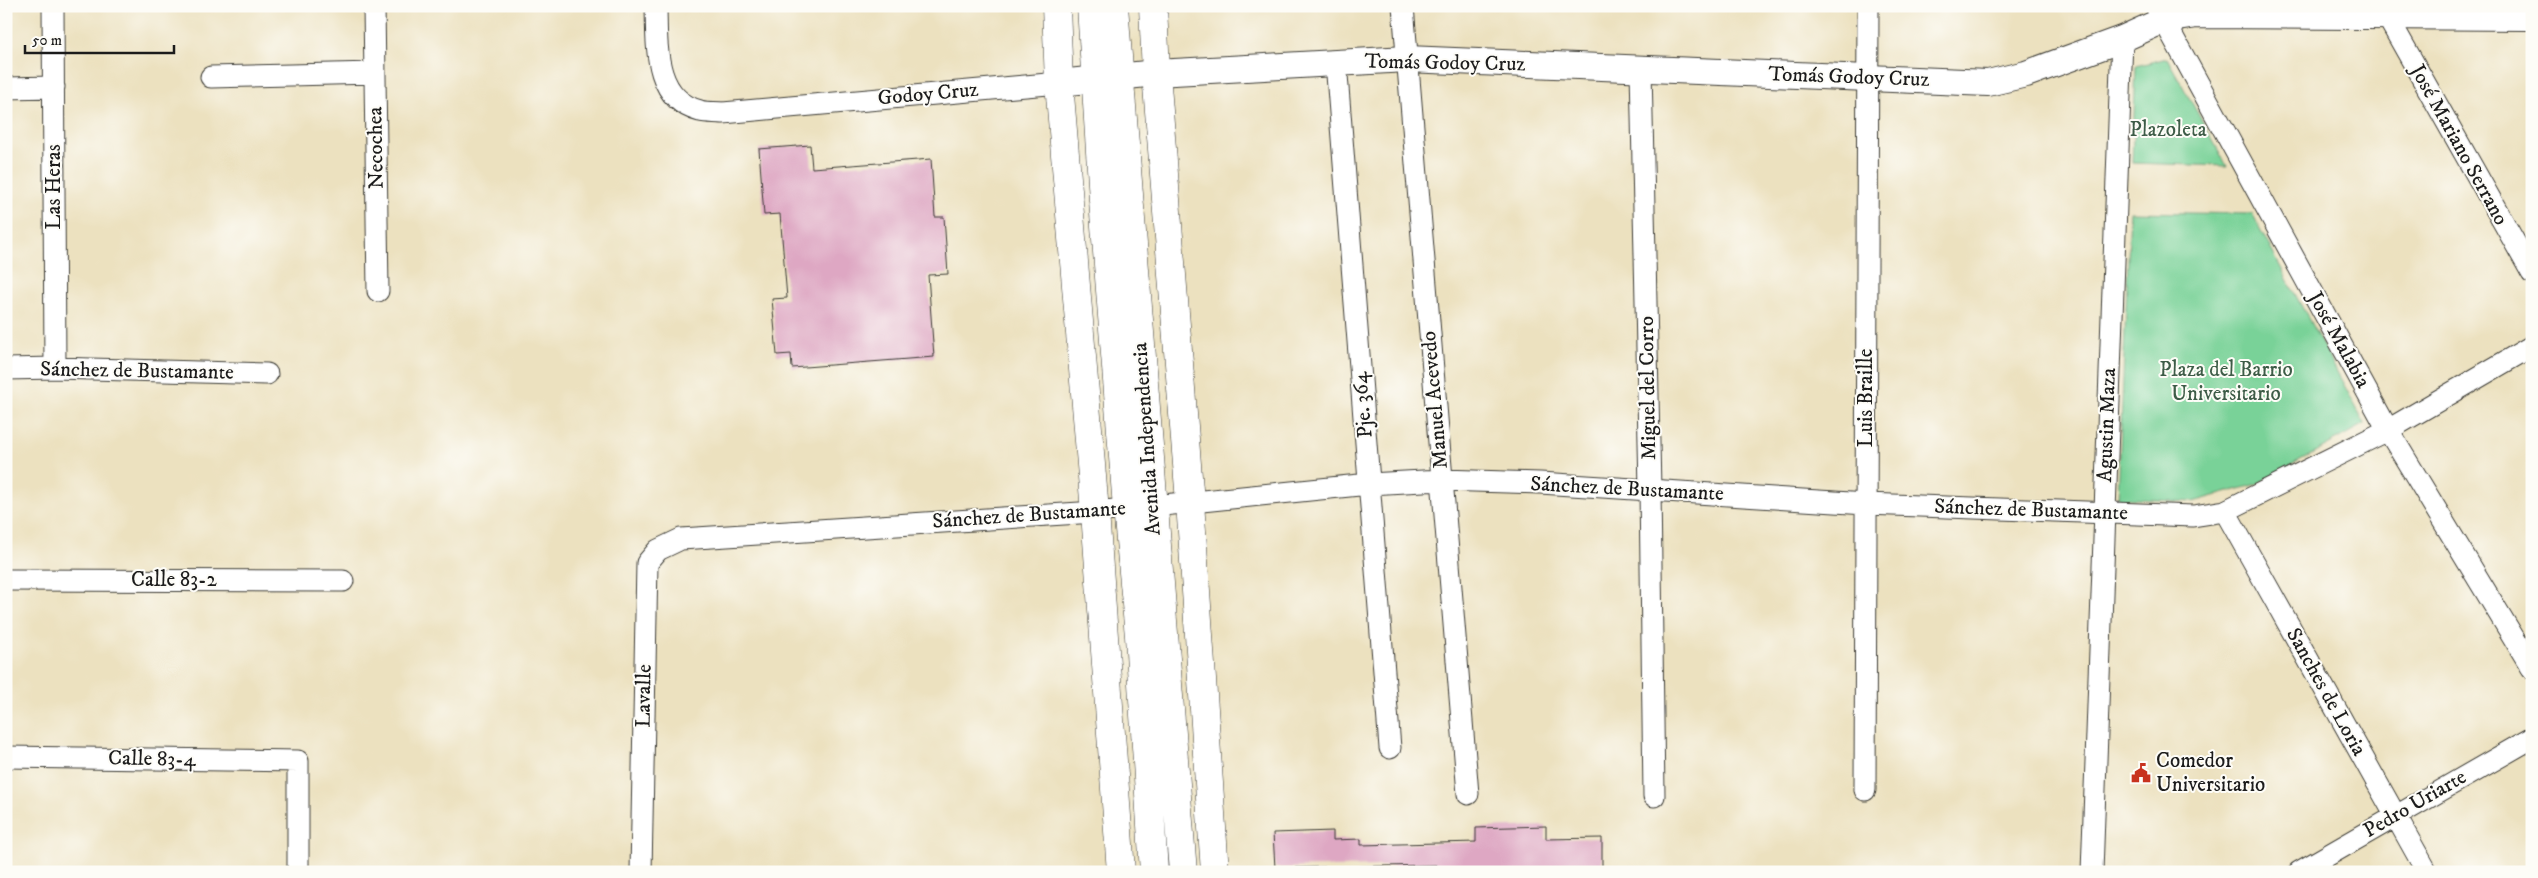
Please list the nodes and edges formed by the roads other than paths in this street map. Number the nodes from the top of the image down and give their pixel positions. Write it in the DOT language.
graph roads {
  1 [pos="53,6"];
  2 [pos="374,6"];
  3 [pos="656,6"];
  4 [pos="1056,6"];
  5 [pos="1091,6"];
  6 [pos="1114,6"];
  7 [pos="1153,6"];
  8 [pos="1403,6"];
  9 [pos="1868,6"];
  10 [pos="2160,13"];
  11 [pos="2387,16"];
  12 [pos="2532,17"];
  13 [pos="2122,39"];
  14 [pos="1407,59"];
  15 [pos="1336,62"];
  16 [pos="1640,69"];
  17 [pos="375,73"];
  18 [pos="1156,73"];
  19 [pos="211,77"];
  20 [pos="1121,77"];
  21 [pos="1867,77"];
  22 [pos="1094,79"];
  23 [pos="1059,83"];
  24 [pos="54,87"];
  25 [pos="6,88"];
  26 [pos="2532,273"];
  27 [pos="378,291"];
  28 [pos="2532,346"];
  29 [pos="56,368"];
  30 [pos="6,369"];
  31 [pos="267,374"];
  32 [pos="2388,430"];
  33 [pos="1441,480"];
  34 [pos="1369,484"];
  35 [pos="1650,490"];
  36 [pos="1190,502"];
  37 [pos="1866,504"];
  38 [pos="1140,507"];
  39 [pos="2103,511"];
  40 [pos="2225,511"];
  41 [pos="1095,512"];
  42 [pos="681,539"];
  43 [pos="6,580"];
  44 [pos="343,581"];
  45 [pos="2532,668"];
  46 [pos="2532,738"];
  47 [pos="1390,748"];
  48 [pos="6,757"];
  49 [pos="1147,769"];
  50 [pos="1175,773"];
  51 [pos="1865,790"];
  52 [pos="1468,794"];
  53 [pos="1654,796"];
  54 [pos="2394,815"];
  55 [pos="298,872"];
  56 [pos="641,872"];
  57 [pos="1121,872"];
  58 [pos="1141,872"];
  59 [pos="1154,872"];
  60 [pos="1183,872"];
  61 [pos="1192,872"];
  62 [pos="1215,872"];
  63 [pos="2092,872"];
  64 [pos="2299,872"];
  65 [pos="2427,872"];
  1 -- 24 [label="street, Las Heras"];
  2 -- 17 [label="street, Necochea"];
  3 -- 23 [label="street, Godoy Cruz"];
  4 -- 23 [label="main road"];
  5 -- 22 [label="main road, Avenida Independencia"];
  6 -- 20 [label="main road, Avenida Independencia"];
  7 -- 18 [label="main road, Avenida Independencia"];
  8 -- 14 [label="street, Manuel Acevedo"];
  9 -- 21 [label="street, Luis Braille"];
  10 -- 11 [label="street, Tomás Godoy Cruz"];
  10 -- 13 [label="street, Tomás Godoy Cruz"];
  10 -- 32 [label="street, José Malabia"];
  11 -- 12 [label="street, Tomás Godoy Cruz"];
  11 -- 26 [label="street, José Mariano Serrano"];
  13 -- 21 [label="street, Tomás Godoy Cruz"];
  13 -- 39 [label="street, Agustin Maza"];
  14 -- 15 [label="street, Tomás Godoy Cruz"];
  14 -- 16 [label="street, Tomás Godoy Cruz"];
  14 -- 33 [label="street, Manuel Acevedo"];
  15 -- 18 [label="street, Tomás Godoy Cruz"];
  15 -- 34 [label="street, Pje. 364"];
  16 -- 21 [label="street, Tomás Godoy Cruz"];
  16 -- 35 [label="street, Miguel del Corro"];
  17 -- 19 [label="street"];
  17 -- 27 [label="street, Necochea"];
  18 -- 20 [label="street, Godoy Cruz"];
  18 -- 36 [label="main road, Avenida Independencia"];
  20 -- 22 [label="street, Godoy Cruz"];
  20 -- 38 [label="main road, Avenida Independencia"];
  21 -- 37 [label="street, Luis Braille"];
  22 -- 23 [label="street, Godoy Cruz"];
  22 -- 38 [label="main road, Avenida Independencia"];
  23 -- 41 [label="main road"];
  24 -- 25 [label="street"];
  24 -- 29 [label="street, Las Heras"];
  28 -- 32 [label="street, Sánchez de Bustamante"];
  29 -- 30 [label="street, Sánchez de Bustamante"];
  29 -- 31 [label="street, Sánchez de Bustamante"];
  32 -- 40 [label="street, Sánchez de Bustamante"];
  32 -- 45 [label="street, José Malabia"];
  33 -- 34 [label="street, Sánchez de Bustamante"];
  33 -- 35 [label="street, Sánchez de Bustamante"];
  33 -- 52 [label="street, Manuel Acevedo"];
  34 -- 36 [label="street, Sánchez de Bustamante"];
  34 -- 47 [label="street, Pje. 364"];
  35 -- 37 [label="street, Sánchez de Bustamante"];
  35 -- 53 [label="street, Miguel del Corro"];
  36 -- 38 [label="street, Sánchez de Bustamante"];
  36 -- 62 [label="main road, Avenida Independencia"];
  37 -- 39 [label="street, Sánchez de Bustamante"];
  37 -- 51 [label="street, Luis Braille"];
  38 -- 41 [label="street, Sánchez de Bustamante"];
  38 -- 49 [label="main road, Avenida Independencia"];
  38 -- 50 [label="main road, Avenida Independencia"];
  39 -- 40 [label="street, Sánchez de Bustamante"];
  39 -- 63 [label="street, Agustin Maza"];
  40 -- 54 [label="street, Sanches de Loria"];
  41 -- 42 [label="street, Sánchez de Bustamante"];
  41 -- 57 [label="main road"];
  42 -- 56 [label="street, Lavalle"];
  43 -- 44 [label="street, Calle 83-2"];
  46 -- 54 [label="street, Pedro Uriarte"];
  48 -- 55 [label="street, Calle 83-4"];
  49 -- 58 [label="main road"];
  49 -- 59 [label="main road, Avenida Independencia"];
  50 -- 60 [label="main road, Avenida Independencia"];
  50 -- 61 [label="main road"];
  54 -- 64 [label="street, Pedro Uriarte"];
  54 -- 65 [label="street, Sanches de Loria"];
}
